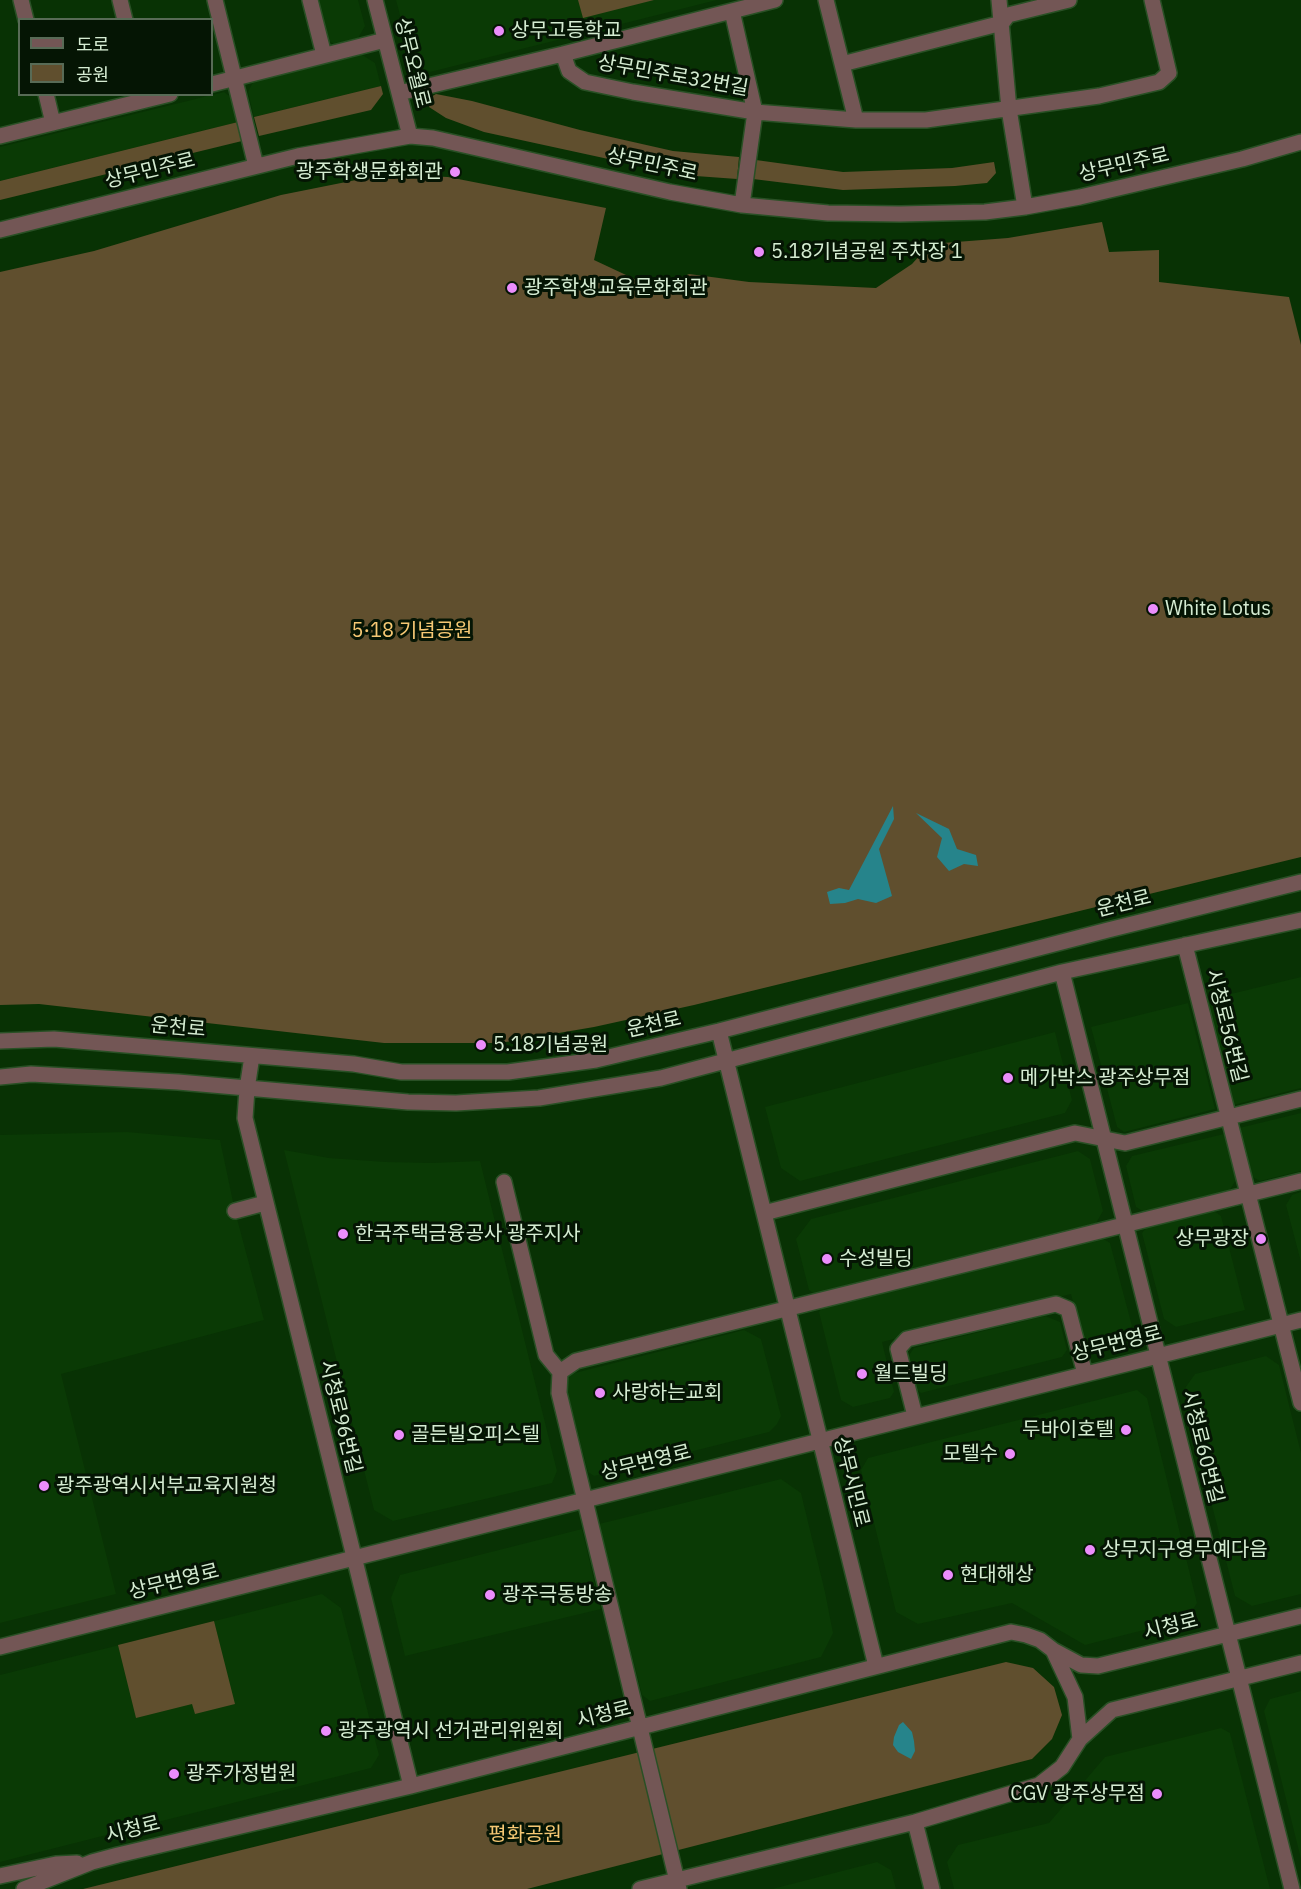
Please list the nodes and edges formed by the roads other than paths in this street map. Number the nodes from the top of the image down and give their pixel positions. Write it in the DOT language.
graph roads {
  1 [pos="21,0"];
  2 [pos="120,0"];
  3 [pos="214,0"];
  4 [pos="310,0"];
  5 [pos="375,0"];
  6 [pos="775,0"];
  7 [pos="826,0"];
  8 [pos="999,0"];
  9 [pos="1069,0"];
  10 [pos="1152,0"];
  11 [pos="732,11"];
  12 [pos="26,18"];
  13 [pos="124,18"];
  14 [pos="1002,22"];
  15 [pos="385,40"];
  16 [pos="563,54"];
  17 [pos="324,56"];
  18 [pos="842,64"];
  19 [pos="234,78"];
  20 [pos="213,84"];
  21 [pos="399,93"];
  22 [pos="46,96"];
  23 [pos="145,98"];
  24 [pos="1009,109"];
  25 [pos="755,112"];
  26 [pos="856,120"];
  27 [pos="53,123"];
  28 [pos="0,136"];
  29 [pos="410,136"];
  30 [pos="1301,142"];
  31 [pos="256,166"];
  32 [pos="742,205"];
  33 [pos="1024,207"];
  34 [pos="0,230"];
  35 [pos="1301,882"];
  36 [pos="1301,920"];
  37 [pos="1185,945"];
  38 [pos="1062,972"];
  39 [pos="718,1031"];
  40 [pos="0,1041"];
  41 [pos="252,1056"];
  42 [pos="725,1061"];
  43 [pos="0,1077"];
  44 [pos="247,1089"];
  45 [pos="1301,1099"];
  46 [pos="1228,1117"];
  47 [pos="1103,1138"];
  48 [pos="1301,1181"];
  49 [pos="504,1182"];
  50 [pos="1247,1195"];
  51 [pos="265,1203"];
  52 [pos="236,1211"];
  53 [pos="764,1213"];
  54 [pos="1126,1226"];
  55 [pos="787,1308"];
  56 [pos="1301,1320"];
  57 [pos="1282,1325"];
  58 [pos="1158,1356"];
  59 [pos="560,1372"];
  60 [pos="1085,1374"];
  61 [pos="1301,1403"];
  62 [pos="915,1416"];
  63 [pos="819,1442"];
  64 [pos="585,1500"];
  65 [pos="354,1559"];
  66 [pos="1301,1616"];
  67 [pos="1228,1635"];
  68 [pos="0,1647"];
  69 [pos="1053,1650"];
  70 [pos="1301,1663"];
  71 [pos="876,1666"];
  72 [pos="1239,1679"];
  73 [pos="640,1727"];
  74 [pos="1080,1738"];
  75 [pos="411,1786"];
  76 [pos="915,1822"];
  77 [pos="92,1862"];
  78 [pos="0,1876"];
  79 [pos="678,1885"];
  80 [pos="24,1889"];
  81 [pos="50,1889"];
  82 [pos="640,1889"];
  83 [pos="932,1889"];
  84 [pos="1292,1889"];
  1 -- 12 [label="street"];
  2 -- 13 [label="street"];
  3 -- 19 [label="street"];
  4 -- 17 [label="street"];
  5 -- 15 [label="street, 상무오월로"];
  6 -- 11 [label="street, 상무민주로32번길"];
  7 -- 18 [label="street"];
  8 -- 14 [label="street"];
  9 -- 14 [label="street"];
  10 -- 24 [label="street, 상무민주로32번길"];
  11 -- 16 [label="street, 상무민주로32번길"];
  11 -- 25 [label="street, 상무민주로32번길"];
  14 -- 18 [label="street"];
  14 -- 24 [label="street"];
  15 -- 17 [label="street"];
  15 -- 21 [label="street, 상무오월로"];
  16 -- 21 [label="street, 상무민주로32번길"];
  16 -- 25 [label="street, 상무민주로32번길"];
  17 -- 19 [label="street"];
  18 -- 26 [label="street"];
  19 -- 20 [label="street"];
  19 -- 31 [label="street"];
  21 -- 29 [label="street, 상무오월로"];
  22 -- 27 [label="street"];
  23 -- 27 [label="street"];
  24 -- 26 [label="street, 상무민주로32번길"];
  24 -- 33 [label="street"];
  25 -- 26 [label="street, 상무민주로32번길"];
  25 -- 32 [label="street, 상무민주로32번길"];
  27 -- 28 [label="street"];
  29 -- 31 [label="street, 상무민주로"];
  29 -- 32 [label="street, 상무민주로"];
  30 -- 33 [label="street, 상무민주로"];
  31 -- 34 [label="street, 상무민주로"];
  32 -- 33 [label="street, 상무민주로"];
  35 -- 39 [label="street, 운천로"];
  36 -- 37 [label="street"];
  37 -- 38 [label="street"];
  37 -- 46 [label="street, 시청로56번길"];
  38 -- 42 [label="street"];
  38 -- 47 [label="street, 시청로60번길"];
  39 -- 41 [label="street, 운천로"];
  39 -- 42 [label="street, 상무시민로"];
  40 -- 41 [label="street, 운천로"];
  41 -- 44 [label="street, 시청로96번길"];
  42 -- 44 [label="street"];
  42 -- 53 [label="street, 상무시민로"];
  43 -- 44 [label="street"];
  44 -- 51 [label="street, 시청로96번길"];
  45 -- 46 [label="street"];
  46 -- 47 [label="street"];
  46 -- 50 [label="street, 시청로56번길"];
  47 -- 53 [label="street"];
  47 -- 54 [label="street, 시청로60번길"];
  48 -- 50 [label="street"];
  49 -- 59 [label="street"];
  50 -- 54 [label="street"];
  50 -- 57 [label="street, 시청로56번길"];
  51 -- 52 [label="street"];
  51 -- 65 [label="street, 시청로96번길"];
  53 -- 55 [label="street, 상무시민로"];
  54 -- 55 [label="street"];
  54 -- 58 [label="street, 시청로60번길"];
  55 -- 59 [label="street"];
  55 -- 63 [label="street, 상무시민로"];
  56 -- 57 [label="street, 상무번영로"];
  57 -- 58 [label="street, 상무번영로"];
  57 -- 61 [label="street, 시청로56번길"];
  58 -- 60 [label="street, 상무번영로"];
  58 -- 67 [label="street, 시청로60번길"];
  59 -- 64 [label="street"];
  60 -- 62 [label="street, 상무번영로"];
  60 -- 62 [label="street"];
  62 -- 63 [label="street, 상무번영로"];
  63 -- 64 [label="street, 상무번영로"];
  63 -- 71 [label="street, 상무시민로"];
  64 -- 65 [label="street, 상무번영로"];
  64 -- 73 [label="street"];
  65 -- 68 [label="street, 상무번영로"];
  65 -- 75 [label="street, 시청로96번길"];
  66 -- 67 [label="street, 시청로"];
  67 -- 69 [label="street, 시청로"];
  67 -- 72 [label="street, 시청로60번길"];
  69 -- 71 [label="street, 시청로"];
  69 -- 74 [label="street"];
  70 -- 72 [label="street"];
  71 -- 73 [label="street, 시청로"];
  72 -- 74 [label="street"];
  72 -- 84 [label="street, 시청로60번길"];
  73 -- 75 [label="street, 시청로"];
  73 -- 79 [label="street"];
  74 -- 76 [label="street"];
  75 -- 77 [label="street, 시청로"];
  76 -- 79 [label="street"];
  76 -- 83 [label="street"];
  77 -- 78 [label="street, 시청로"];
  77 -- 80 [label="street, 시청로"];
  77 -- 81 [label="street, 시청로"];
  79 -- 82 [label="street"];
}
